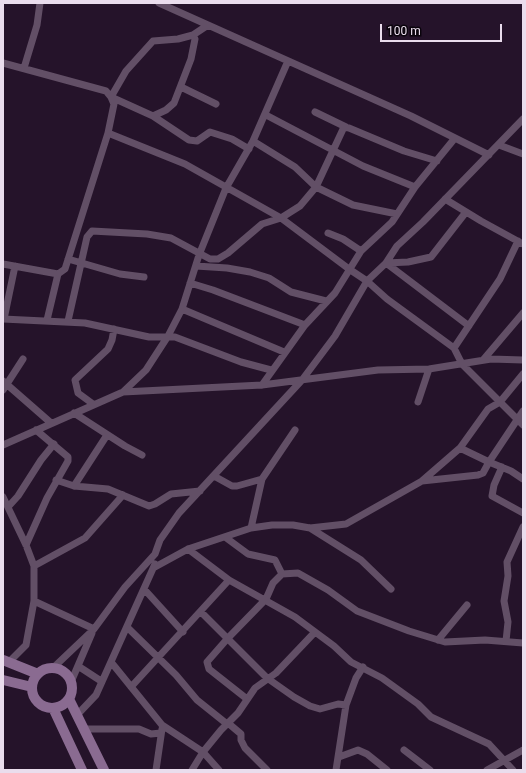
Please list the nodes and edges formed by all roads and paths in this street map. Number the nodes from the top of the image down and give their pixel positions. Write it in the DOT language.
graph roads {
  1 [pos="40,3"];
  2 [pos="159,3"];
  3 [pos="208,25"];
  4 [pos="193,35"];
  5 [pos="288,61"];
  6 [pos="3,62"];
  7 [pos="24,68"];
  8 [pos="181,87"];
  9 [pos="111,96"];
  10 [pos="216,104"];
  11 [pos="315,112"];
  12 [pos="153,116"];
  13 [pos="266,116"];
  14 [pos="523,119"];
  15 [pos="346,127"];
  16 [pos="108,133"];
  17 [pos="454,138"];
  18 [pos="254,141"];
  19 [pos="499,145"];
  20 [pos="249,149"];
  21 [pos="333,150"];
  22 [pos="523,154"];
  23 [pos="489,155"];
  24 [pos="437,161"];
  25 [pos="316,187"];
  26 [pos="415,187"];
  27 [pos="226,188"];
  28 [pos="445,199"];
  29 [pos="466,212"];
  30 [pos="397,214"];
  31 [pos="281,218"];
  32 [pos="328,233"];
  33 [pos="520,243"];
  34 [pos="361,251"];
  35 [pos="199,255"];
  36 [pos="68,259"];
  37 [pos="82,262"];
  38 [pos="386,263"];
  39 [pos="3,264"];
  40 [pos="14,266"];
  41 [pos="196,266"];
  42 [pos="349,270"];
  43 [pos="58,274"];
  44 [pos="144,277"];
  45 [pos="367,281"];
  46 [pos="190,283"];
  47 [pos="326,301"];
  48 [pos="182,309"];
  49 [pos="523,313"];
  50 [pos="4,319"];
  51 [pos="47,320"];
  52 [pos="68,321"];
  53 [pos="305,325"];
  54 [pos="469,326"];
  55 [pos="114,329"];
  56 [pos="168,336"];
  57 [pos="454,348"];
  58 [pos="284,352"];
  59 [pos="23,359"];
  60 [pos="483,360"];
  61 [pos="523,360"];
  62 [pos="462,364"];
  63 [pos="429,369"];
  64 [pos="271,370"];
  65 [pos="523,374"];
  66 [pos="302,380"];
  67 [pos="4,385"];
  68 [pos="262,385"];
  69 [pos="123,392"];
  70 [pos="418,402"];
  71 [pos="500,402"];
  72 [pos="93,404"];
  73 [pos="523,411"];
  74 [pos="74,413"];
  75 [pos="51,423"];
  76 [pos="521,423"];
  77 [pos="36,430"];
  78 [pos="295,430"];
  79 [pos="106,435"];
  80 [pos="54,444"];
  81 [pos="3,445"];
  82 [pos="460,448"];
  83 [pos="142,455"];
  84 [pos="489,462"];
  85 [pos="502,467"];
  86 [pos="214,476"];
  87 [pos="262,479"];
  88 [pos="523,479"];
  89 [pos="56,480"];
  90 [pos="422,481"];
  91 [pos="74,486"];
  92 [pos="200,491"];
  93 [pos="123,495"];
  94 [pos="3,497"];
  95 [pos="8,507"];
  96 [pos="523,513"];
  97 [pos="523,527"];
  98 [pos="251,528"];
  99 [pos="310,528"];
  100 [pos="225,537"];
  101 [pos="26,545"];
  102 [pos="188,549"];
  103 [pos="155,554"];
  104 [pos="34,566"];
  105 [pos="154,567"];
  106 [pos="282,574"];
  107 [pos="229,580"];
  108 [pos="144,589"];
  109 [pos="392,589"];
  110 [pos="266,599"];
  111 [pos="34,601"];
  112 [pos="467,605"];
  113 [pos="201,612"];
  114 [pos="127,627"];
  115 [pos="94,629"];
  116 [pos="183,632"];
  117 [pos="314,632"];
  118 [pos="228,638"];
  119 [pos="438,640"];
  120 [pos="506,641"];
  121 [pos="523,643"];
  122 [pos="159,658"];
  123 [pos="6,661"];
  124 [pos="112,662"];
  125 [pos="78,666"];
  126 [pos="53,668"];
  127 [pos="363,668"];
  128 [pos="38,674"];
  129 [pos="267,678"];
  130 [pos="3,680"];
  131 [pos="101,681"];
  132 [pos="71,682"];
  133 [pos="32,687"];
  134 [pos="131,687"];
  135 [pos="69,699"];
  136 [pos="247,699"];
  137 [pos="346,705"];
  138 [pos="53,708"];
  139 [pos="77,715"];
  140 [pos="228,724"];
  141 [pos="85,729"];
  142 [pos="162,729"];
  143 [pos="404,750"];
  144 [pos="523,750"];
  145 [pos="203,752"];
  146 [pos="339,758"];
  147 [pos="505,760"];
  148 [pos="82,770"];
  149 [pos="104,770"];
  150 [pos="156,770"];
  151 [pos="192,770"];
  152 [pos="219,770"];
  153 [pos="267,770"];
  154 [pos="336,770"];
  155 [pos="387,770"];
  156 [pos="430,770"];
  157 [pos="487,770"];
  158 [pos="513,770"];
  1 -- 7 [label="street"];
  2 -- 3 [label="street"];
  3 -- 4 [label="street"];
  3 -- 5 [label="street"];
  4 -- 8 [label="street"];
  4 -- 9 [label="street"];
  5 -- 13 [label="street"];
  5 -- 17 [label="street"];
  6 -- 7 [label="street"];
  7 -- 9 [label="street"];
  8 -- 10 [label="street"];
  8 -- 12 [label="street"];
  9 -- 12 [label="street"];
  9 -- 16 [label="street"];
  11 -- 15 [label="street"];
  12 -- 20 [label="street"];
  13 -- 18 [label="street"];
  13 -- 21 [label="street"];
  14 -- 19 [label="street"];
  15 -- 21 [label="street"];
  15 -- 24 [label="street"];
  16 -- 27 [label="street"];
  16 -- 36 [label="street"];
  17 -- 23 [label="street"];
  17 -- 24 [label="street"];
  18 -- 20 [label="street"];
  18 -- 25 [label="street"];
  19 -- 22 [label="street"];
  19 -- 23 [label="street"];
  20 -- 27 [label="street"];
  21 -- 25 [label="street"];
  21 -- 26 [label="street"];
  23 -- 28 [label="street"];
  24 -- 26 [label="street"];
  25 -- 30 [label="street"];
  25 -- 31 [label="street"];
  26 -- 30 [label="street"];
  27 -- 31 [label="street"];
  27 -- 35 [label="street"];
  28 -- 29 [label="street"];
  28 -- 38 [label="street"];
  29 -- 33 [label="street"];
  29 -- 38 [label="street"];
  30 -- 34 [label="street"];
  31 -- 35 [label="street"];
  31 -- 42 [label="street"];
  32 -- 34 [label="street"];
  33 -- 54 [label="street"];
  34 -- 42 [label="street"];
  35 -- 37 [label="street"];
  35 -- 41 [label="street"];
  36 -- 37 [label="street"];
  36 -- 43 [label="street"];
  37 -- 44 [label="street"];
  37 -- 52 [label="street"];
  38 -- 45 [label="street"];
  38 -- 54 [label="street"];
  39 -- 40 [label="street"];
  40 -- 43 [label="street"];
  40 -- 50 [label="street"];
  41 -- 46 [label="street"];
  41 -- 47 [label="street"];
  42 -- 45 [label="street"];
  42 -- 47 [label="street"];
  43 -- 51 [label="street"];
  45 -- 57 [label="street"];
  45 -- 66 [label="street"];
  46 -- 48 [label="street"];
  46 -- 53 [label="street"];
  47 -- 53 [label="street"];
  48 -- 56 [label="street"];
  48 -- 58 [label="street"];
  49 -- 60 [label="street"];
  50 -- 51 [label="street"];
  51 -- 52 [label="street"];
  52 -- 55 [label="street"];
  53 -- 58 [label="street"];
  54 -- 57 [label="street"];
  55 -- 56 [label="street"];
  55 -- 72 [label="street"];
  56 -- 64 [label="street"];
  56 -- 69 [label="street"];
  57 -- 62 [label="street"];
  58 -- 64 [label="street"];
  59 -- 67 [label="street"];
  60 -- 61 [label="street"];
  60 -- 62 [label="street"];
  62 -- 63 [label="street"];
  62 -- 71 [label="street"];
  63 -- 66 [label="street"];
  63 -- 70 [label="street"];
  64 -- 68 [label="street"];
  65 -- 71 [label="street"];
  66 -- 68 [label="street"];
  66 -- 86 [label="street"];
  67 -- 75 [label="street"];
  68 -- 69 [label="street"];
  69 -- 72 [label="street"];
  71 -- 76 [label="street"];
  71 -- 82 [label="street"];
  72 -- 74 [label="street"];
  73 -- 76 [label="street"];
  74 -- 75 [label="street"];
  74 -- 79 [label="street"];
  75 -- 77 [label="street"];
  76 -- 84 [label="street"];
  77 -- 80 [label="street"];
  77 -- 81 [label="street"];
  78 -- 87 [label="street"];
  79 -- 83 [label="street"];
  79 -- 91 [label="street"];
  80 -- 89 [label="street"];
  80 -- 95 [label="street"];
  82 -- 84 [label="street"];
  82 -- 90 [label="street"];
  84 -- 85 [label="street"];
  84 -- 90 [label="street"];
  85 -- 88 [label="street"];
  85 -- 96 [label="street"];
  86 -- 87 [label="street"];
  86 -- 92 [label="street"];
  87 -- 98 [label="street"];
  89 -- 91 [label="street"];
  89 -- 101 [label="street"];
  90 -- 99 [label="street"];
  91 -- 93 [label="street"];
  92 -- 93 [label="street"];
  92 -- 103 [label="street"];
  93 -- 104 [label="street"];
  94 -- 95 [label="street"];
  95 -- 101 [label="street"];
  97 -- 120 [label="street"];
  98 -- 99 [label="street"];
  98 -- 100 [label="street"];
  99 -- 109 [label="street"];
  100 -- 102 [label="street"];
  100 -- 106 [label="street"];
  101 -- 104 [label="street"];
  102 -- 105 [label="street"];
  102 -- 107 [label="street"];
  103 -- 105 [label="street"];
  103 -- 115 [label="street"];
  104 -- 111 [label="street"];
  105 -- 108 [label="street"];
  106 -- 110 [label="street"];
  106 -- 119 [label="street"];
  107 -- 110 [label="street"];
  107 -- 113 [label="street"];
  108 -- 114 [label="street"];
  108 -- 116 [label="street"];
  110 -- 117 [label="street"];
  110 -- 118 [label="street"];
  111 -- 115 [label="street"];
  111 -- 123 [label="street"];
  112 -- 119 [label="street"];
  113 -- 116 [label="street"];
  113 -- 118 [label="street"];
  114 -- 122 [label="street"];
  114 -- 124 [label="street"];
  115 -- 125 [label="street"];
  115 -- 126 [label="street"];
  116 -- 122 [label="street"];
  117 -- 127 [label="street"];
  117 -- 129 [label="street"];
  118 -- 129 [label="street"];
  118 -- 136 [label="street"];
  119 -- 120 [label="street"];
  120 -- 121 [label="street"];
  122 -- 134 [label="street"];
  122 -- 140 [label="street"];
  123 -- 128 [label="main road"];
  124 -- 131 [label="street"];
  124 -- 134 [label="street"];
  125 -- 131 [label="street"];
  125 -- 132 [label="street"];
  126 -- 128 [label="main road"];
  126 -- 132 [label="main road"];
  127 -- 137 [label="street"];
  127 -- 147 [label="street"];
  128 -- 133 [label="main road"];
  129 -- 136 [label="street"];
  129 -- 137 [label="street"];
  130 -- 133 [label="main road"];
  131 -- 139 [label="street"];
  132 -- 135 [label="main road"];
  133 -- 138 [label="main road"];
  134 -- 142 [label="street"];
  135 -- 138 [label="main road"];
  135 -- 139 [label="main road"];
  136 -- 140 [label="street"];
  137 -- 146 [label="street"];
  138 -- 148 [label="main road"];
  139 -- 141 [label="main road"];
  140 -- 145 [label="street"];
  140 -- 153 [label="street"];
  141 -- 142 [label="street"];
  141 -- 149 [label="main road"];
  142 -- 145 [label="street"];
  142 -- 150 [label="street"];
  143 -- 156 [label="street"];
  144 -- 147 [label="street"];
  145 -- 151 [label="street"];
  145 -- 152 [label="street"];
  146 -- 154 [label="street"];
  146 -- 155 [label="street"];
  147 -- 157 [label="street"];
  147 -- 158 [label="street"];
}
